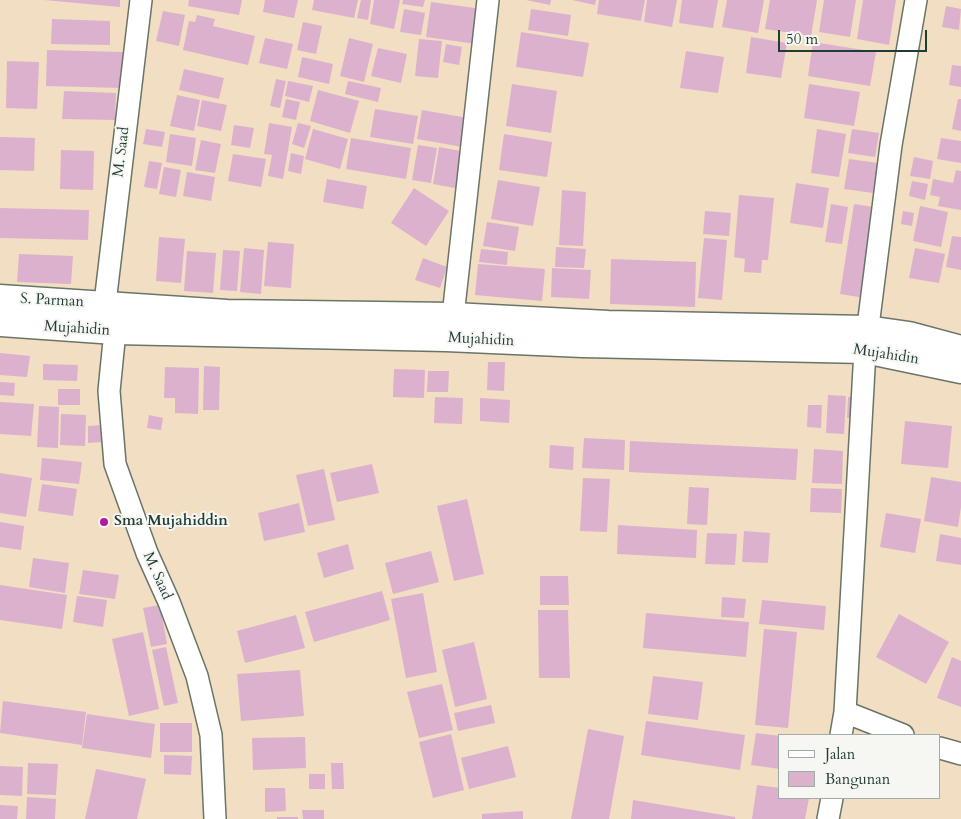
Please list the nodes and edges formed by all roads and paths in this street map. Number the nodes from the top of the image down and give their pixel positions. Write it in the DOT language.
graph roads {
  1 [pos="141,0"];
  2 [pos="488,0"];
  3 [pos="916,0"];
  4 [pos="0,298"];
  5 [pos="105,304"];
  6 [pos="453,316"];
  7 [pos="0,323"];
  8 [pos="115,331"];
  9 [pos="866,340"];
  10 [pos="961,349"];
  11 [pos="961,370"];
  12 [pos="845,712"];
  13 [pos="841,734"];
  14 [pos="900,734"];
  15 [pos="941,748"];
  16 [pos="961,754"];
  17 [pos="832,799"];
  18 [pos="215,819"];
  19 [pos="828,819"];
  1 -- 5 [label="street, M. Saad"];
  2 -- 6 [label="street"];
  3 -- 9 [label="street"];
  4 -- 5 [label="main road, S. Parman"];
  5 -- 6 [label="main road, Mujahidin"];
  6 -- 9 [label="main road, Mujahidin"];
  7 -- 8 [label="main road, Mujahidin"];
  8 -- 9 [label="main road, Mujahidin"];
  8 -- 18 [label="street, M. Saad"];
  9 -- 10 [label="main road, Mujahidin"];
  9 -- 11 [label="main road, Mujahidin"];
  9 -- 12 [label="street"];
  12 -- 13 [label="street"];
  12 -- 14 [label="street"];
  15 -- 16 [label="street"];
  17 -- 19 [label="street"];
}
